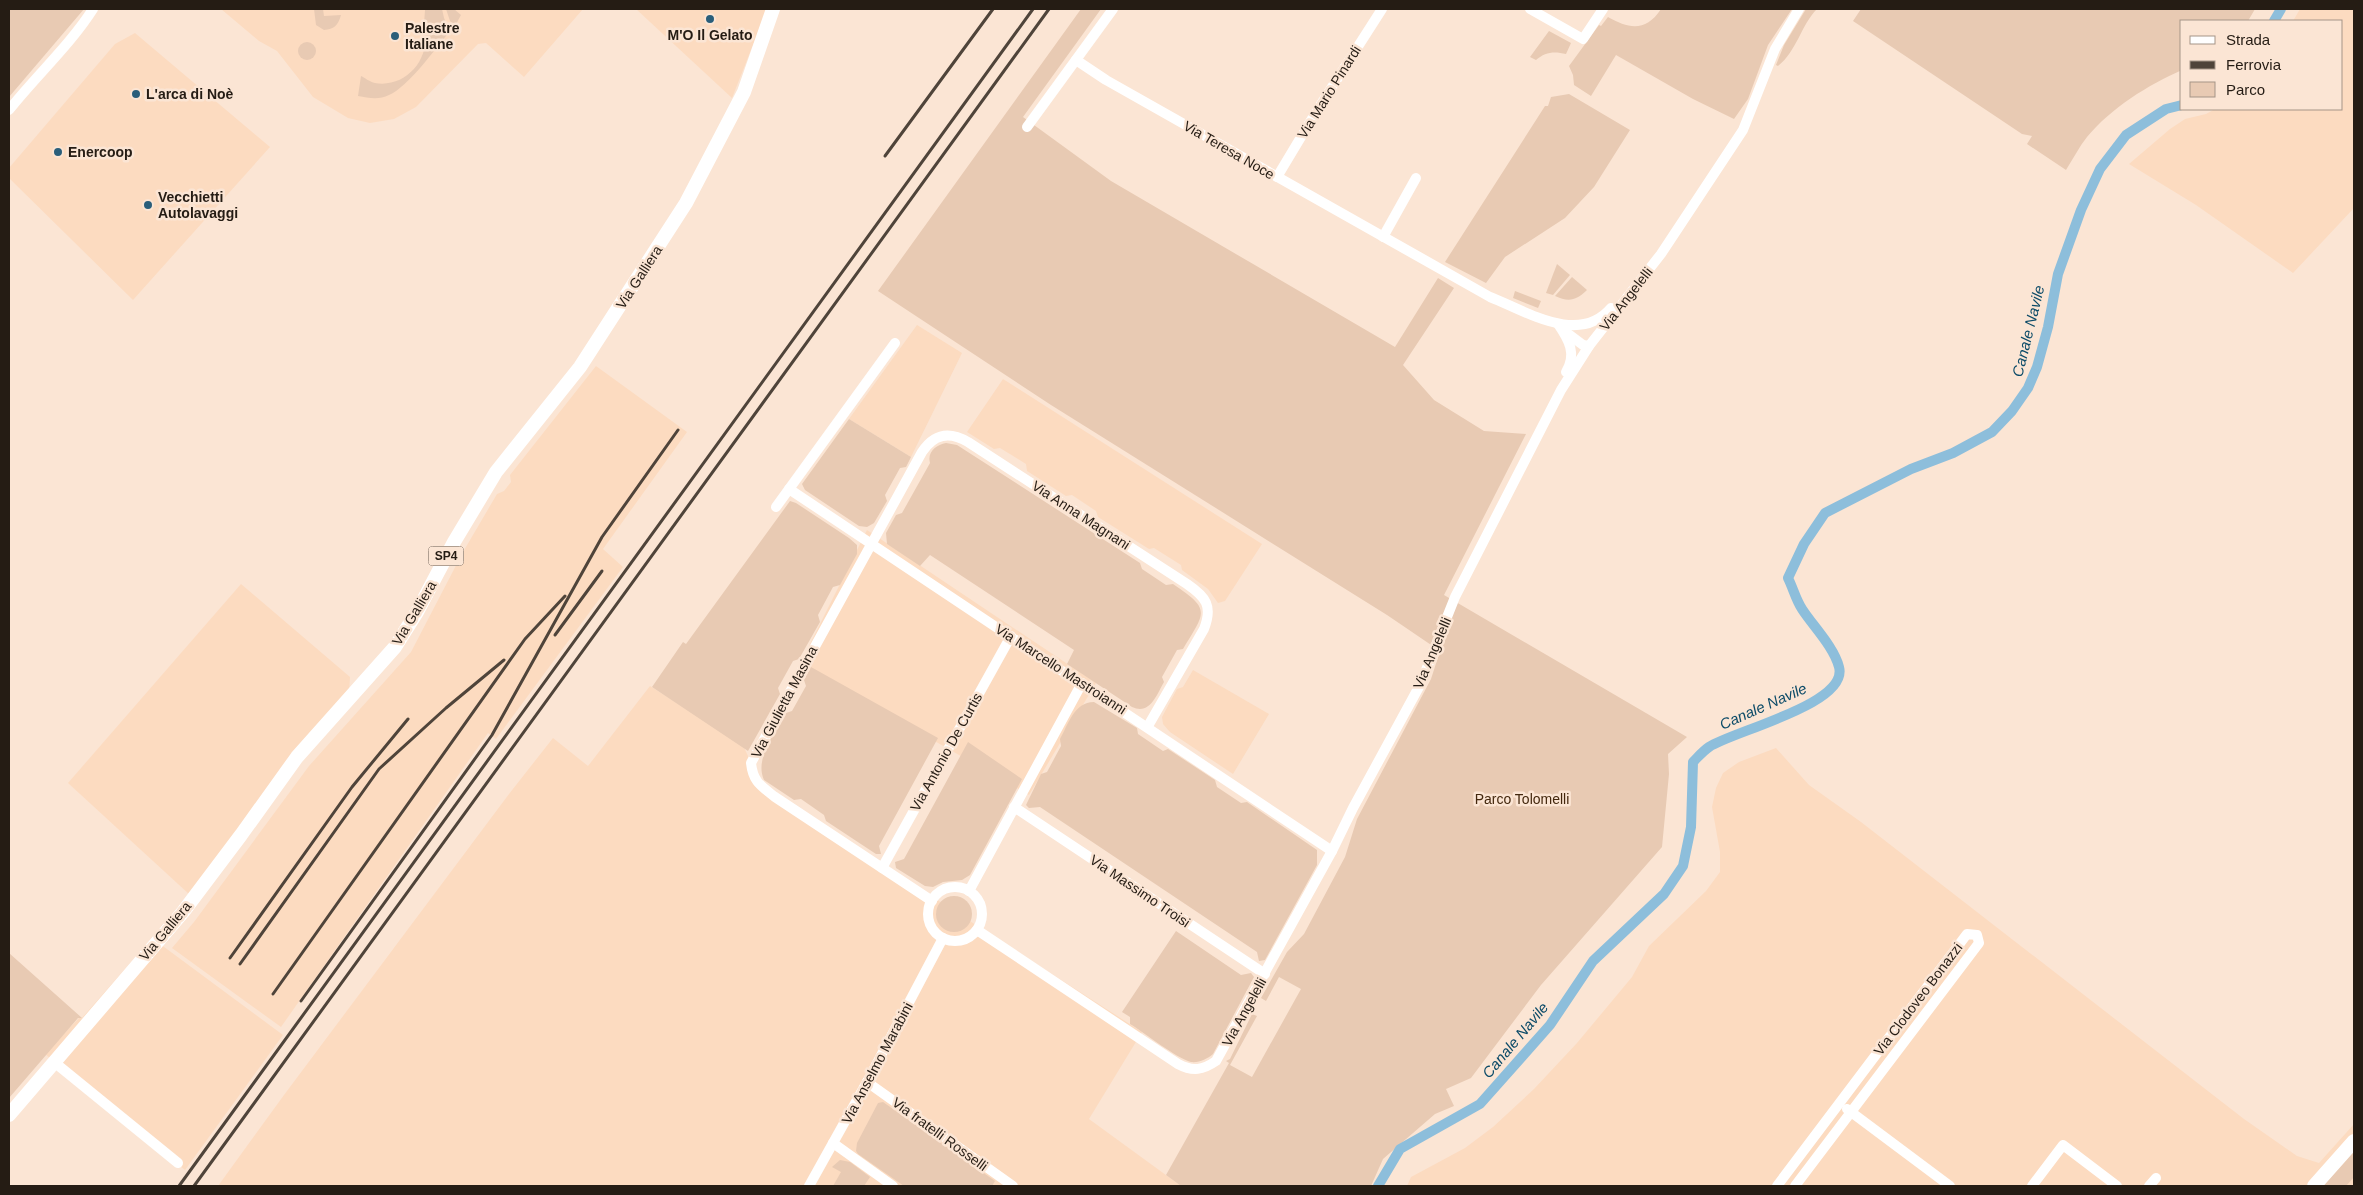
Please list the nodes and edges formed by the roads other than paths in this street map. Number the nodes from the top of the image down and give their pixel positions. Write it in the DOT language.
graph roads {
  1 [pos="93,9"];
  2 [pos="102,9"];
  3 [pos="773,9"];
  4 [pos="1114,9"];
  5 [pos="1382,9"];
  6 [pos="1530,9"];
  7 [pos="1603,9"];
  8 [pos="1799,9"];
  9 [pos="84,23"];
  10 [pos="1076,60"];
  11 [pos="9,110"];
  12 [pos="1026,128"];
  13 [pos="1277,177"];
  14 [pos="1416,178"];
  15 [pos="1383,237"];
  16 [pos="1655,262"];
  17 [pos="1564,327"];
  18 [pos="895,343"];
  19 [pos="1589,346"];
  20 [pos="1551,409"];
  21 [pos="789,489"];
  22 [pos="776,507"];
  23 [pos="872,543"];
  24 [pos="1011,636"];
  25 [pos="1082,683"];
  26 [pos="1148,726"];
  27 [pos="1014,808"];
  28 [pos="1332,851"];
  29 [pos="882,868"];
  30 [pos="969,891"];
  31 [pos="932,900"];
  32 [pos="976,930"];
  33 [pos="943,938"];
  34 [pos="1265,974"];
  35 [pos="54,1062"];
  36 [pos="867,1082"];
  37 [pos="1839,1104"];
  38 [pos="1851,1112"];
  39 [pos="9,1115"];
  40 [pos="2354,1141"];
  41 [pos="833,1143"];
  42 [pos="178,1163"];
  43 [pos="809,1186"];
  44 [pos="893,1186"];
  45 [pos="1013,1186"];
  46 [pos="1777,1186"];
  47 [pos="1795,1186"];
  48 [pos="1950,1186"];
  49 [pos="2032,1186"];
  50 [pos="2117,1186"];
  51 [pos="2314,1186"];
  1 -- 9 [label="street"];
  2 -- 9 [label="street"];
  3 -- 35 [label="main road, Via Galliera / SP4"];
  4 -- 10 [label="street"];
  5 -- 13 [label="street, Via Mario Pinardi"];
  6 -- 7 [label="street"];
  8 -- 16 [label="street, Via Angelelli"];
  9 -- 11 [label="street"];
  10 -- 12 [label="street"];
  10 -- 13 [label="street, Via Teresa Noce"];
  13 -- 15 [label="street, Via Teresa Noce"];
  14 -- 15 [label="street"];
  15 -- 17 [label="street, Via Teresa Noce"];
  16 -- 17 [label="street"];
  16 -- 19 [label="street, Via Angelelli"];
  17 -- 19 [label="street, Via Teresa Noce"];
  17 -- 20 [label="street"];
  18 -- 21 [label="street"];
  19 -- 20 [label="street, Via Angelelli"];
  20 -- 28 [label="street, Via Angelelli"];
  21 -- 22 [label="street"];
  21 -- 23 [label="street, Via Marcello Mastroianni"];
  23 -- 24 [label="street, Via Marcello Mastroianni"];
  23 -- 26 [label="street, Via Anna Magnani"];
  23 -- 29 [label="street, Via Giulietta Masina"];
  24 -- 25 [label="street, Via Marcello Mastroianni"];
  24 -- 29 [label="street, Via Antonio De Curtis"];
  25 -- 26 [label="street, Via Marcello Mastroianni"];
  25 -- 27 [label="street"];
  26 -- 28 [label="street, Via Marcello Mastroianni"];
  27 -- 30 [label="street"];
  27 -- 34 [label="street, Via Massimo Troisi"];
  28 -- 34 [label="street, Via Angelelli"];
  29 -- 31 [label="street, Via Giulietta Masina"];
  30 -- 31 [label="street"];
  30 -- 32 [label="street"];
  31 -- 33 [label="street"];
  32 -- 33 [label="street"];
  32 -- 34 [label="street, Via Angelelli"];
  33 -- 36 [label="street, Via Anselmo Marabini"];
  35 -- 39 [label="main road, Via Galliera / SP4"];
  35 -- 42 [label="street"];
  36 -- 41 [label="street, Via Anselmo Marabini"];
  36 -- 45 [label="street, Via fratelli Rosselli"];
  37 -- 38 [label="street"];
  37 -- 38 [label="street, Via Clodoveo Bonazzi"];
  37 -- 46 [label="street, Via Clodoveo Bonazzi"];
  38 -- 47 [label="street, Via Clodoveo Bonazzi"];
  38 -- 48 [label="street"];
  40 -- 51 [label="main road"];
  41 -- 43 [label="street, Via Anselmo Marabini"];
  41 -- 44 [label="street"];
  49 -- 50 [label="street"];
}
